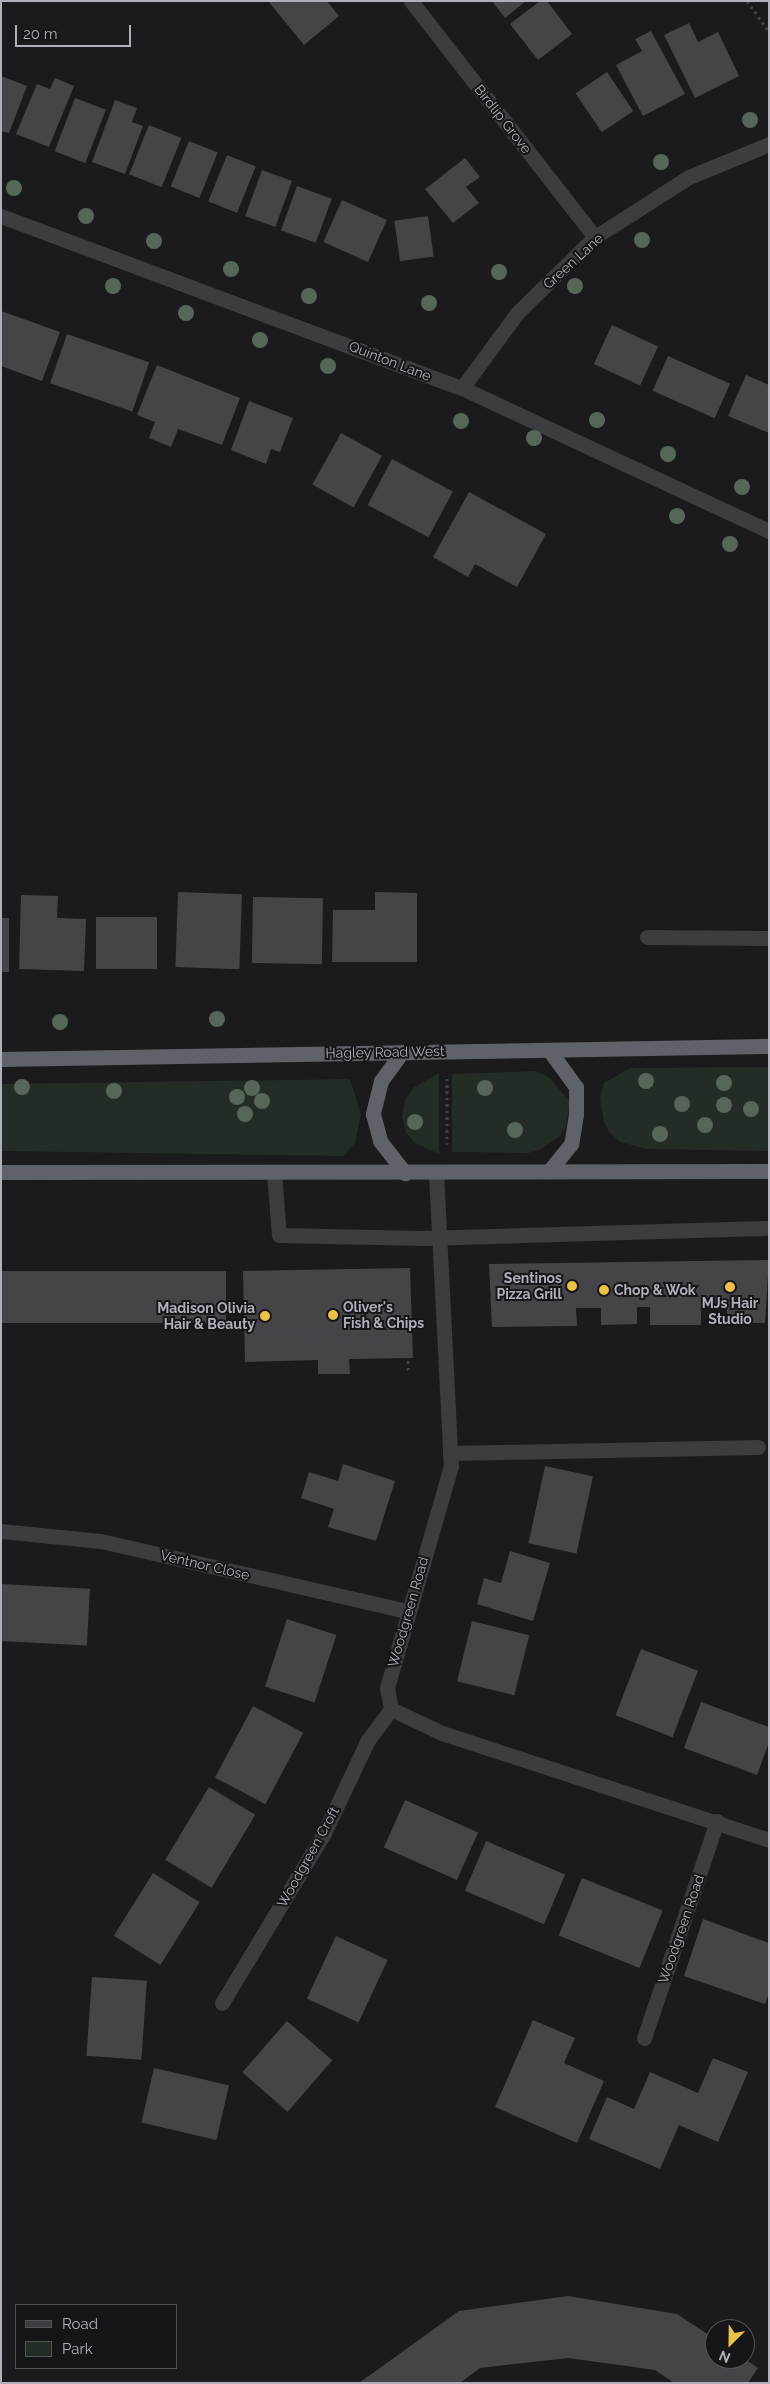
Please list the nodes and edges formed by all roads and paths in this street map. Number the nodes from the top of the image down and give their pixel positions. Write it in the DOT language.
graph roads {
  1 [pos="411,1"];
  2 [pos="747,1"];
  3 [pos="769,30"];
  4 [pos="769,144"];
  5 [pos="1,216"];
  6 [pos="595,238"];
  7 [pos="462,388"];
  8 [pos="769,531"];
  9 [pos="646,937"];
  10 [pos="769,938"];
  11 [pos="769,1046"];
  12 [pos="549,1050"];
  13 [pos="402,1052"];
  14 [pos="1,1059"];
  15 [pos="447,1076"];
  16 [pos="447,1150"];
  17 [pos="769,1170"];
  18 [pos="549,1171"];
  19 [pos="1,1172"];
  20 [pos="274,1173"];
  21 [pos="405,1173"];
  22 [pos="436,1173"];
  23 [pos="769,1228"];
  24 [pos="438,1237"];
  25 [pos="258,1335"];
  26 [pos="408,1373"];
  27 [pos="758,1447"];
  28 [pos="450,1453"];
  29 [pos="1,1531"];
  30 [pos="407,1611"];
  31 [pos="390,1709"];
  32 [pos="717,1821"];
  33 [pos="769,1840"];
  34 [pos="222,2003"];
  35 [pos="644,2038"];
  1 -- 6 [label="street, Birdlip Grove"];
  2 -- 3 [label="path"];
  4 -- 6 [label="street, Green Lane"];
  5 -- 7 [label="street, Quinton Lane"];
  6 -- 7 [label="street, Green Lane"];
  7 -- 8 [label="street, Quinton Lane"];
  9 -- 10 [label="street"];
  11 -- 12 [label="highway, Hagley Road West"];
  12 -- 13 [label="highway, Hagley Road West"];
  12 -- 18 [label="highway"];
  13 -- 14 [label="highway, Hagley Road West"];
  13 -- 21 [label="highway"];
  15 -- 16 [label="path"];
  17 -- 18 [label="highway"];
  18 -- 22 [label="highway"];
  19 -- 20 [label="highway"];
  20 -- 21 [label="highway"];
  20 -- 24 [label="street"];
  21 -- 22 [label="highway"];
  22 -- 24 [label="street, Woodgreen Road"];
  23 -- 24 [label="street"];
  24 -- 28 [label="street, Woodgreen Road"];
  25 -- 26 [label="path"];
  27 -- 28 [label="street"];
  28 -- 30 [label="street, Woodgreen Road"];
  29 -- 30 [label="street, Ventnor Close"];
  30 -- 31 [label="street, Woodgreen Road"];
  31 -- 32 [label="street"];
  31 -- 34 [label="street, Woodgreen Croft"];
  32 -- 33 [label="street"];
  32 -- 35 [label="street, Woodgreen Road"];
}
